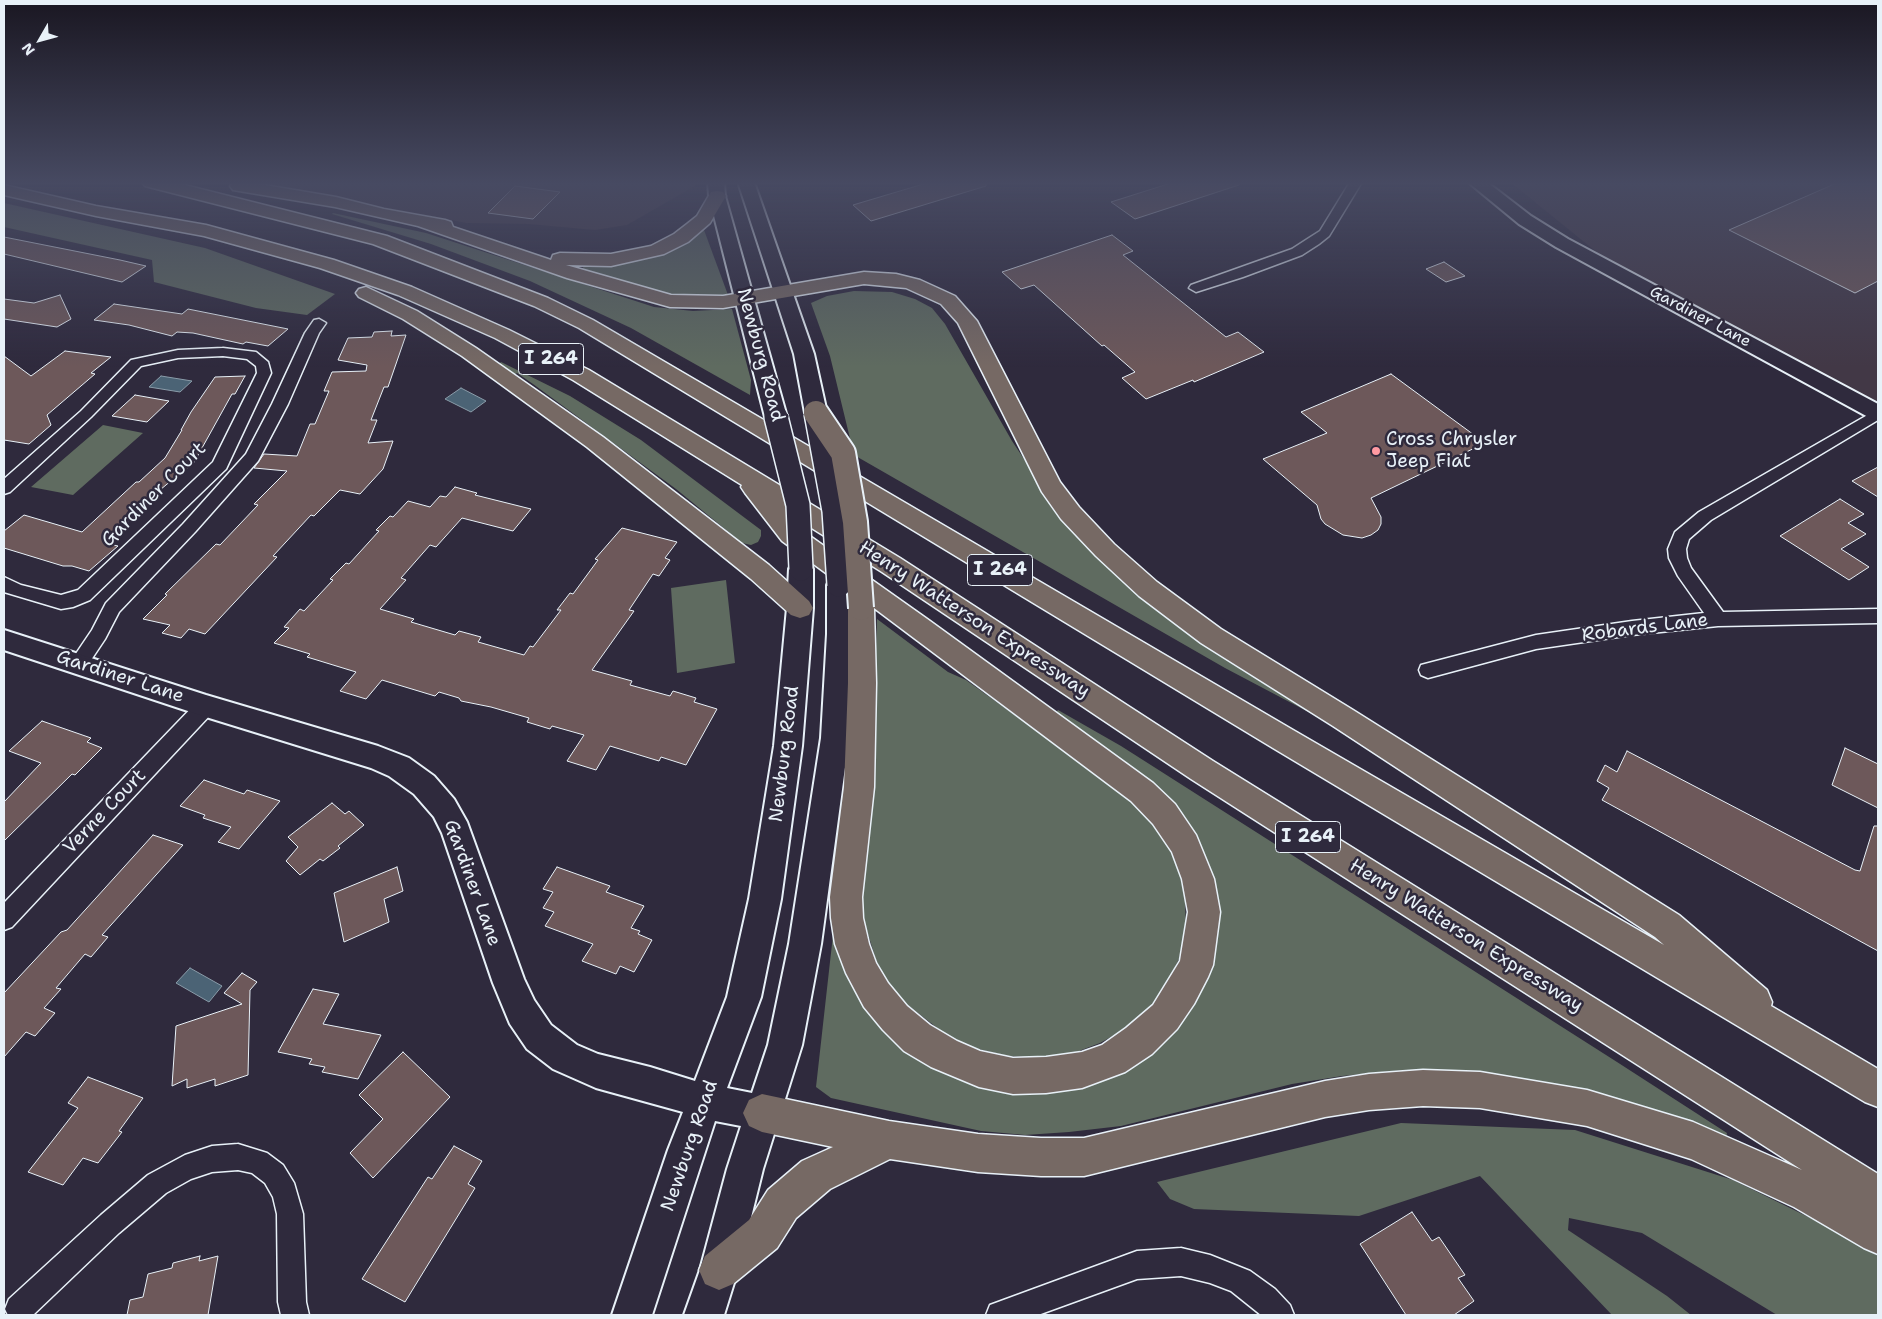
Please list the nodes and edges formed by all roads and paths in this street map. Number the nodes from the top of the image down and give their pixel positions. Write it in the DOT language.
graph roads {
  1 [pos="251,244"];
  2 [pos="389,244"];
  3 [pos="484,244"];
  4 [pos="507,244"];
  5 [pos="669,244"];
  6 [pos="731,244"];
  7 [pos="766,244"];
  8 [pos="1311,244"];
  9 [pos="1563,244"];
  10 [pos="348,271"];
  11 [pos="1196,288"];
  12 [pos="784,291"];
  13 [pos="746,298"];
  14 [pos="319,324"];
  15 [pos="816,413"];
  16 [pos="1878,413"];
  17 [pos="741,472"];
  18 [pos="4,488"];
  19 [pos="8,591"];
  20 [pos="800,608"];
  21 [pos="1878,616"];
  22 [pos="1718,619"];
  23 [pos="4,640"];
  24 [pos="78,664"];
  25 [pos="1428,670"];
  26 [pos="206,706"];
  27 [pos="4,919"];
  28 [pos="1809,1048"];
  29 [pos="1878,1089"];
  30 [pos="704,1101"];
  31 [pos="762,1113"];
  32 [pos="888,1140"];
  33 [pos="1878,1196"];
  34 [pos="1878,1234"];
  35 [pos="719,1270"];
  36 [pos="19,1310"];
  37 [pos="295,1315"];
  38 [pos="632,1315"];
  39 [pos="704,1315"];
  40 [pos="1000,1315"];
  41 [pos="1280,1315"];
  1 -- 10 [label="highway, Henry Watterson Expressway / I 264"];
  2 -- 28 [label="highway, I 264"];
  3 -- 13 [label="highway"];
  4 -- 5 [label="highway"];
  6 -- 13 [label="main road, Newburg Road"];
  7 -- 12 [label="main road, Newburg Road"];
  8 -- 11 [label="street"];
  9 -- 16 [label="main road, Gardiner Lane"];
  10 -- 17 [label="highway, Henry Watterson Expressway / I 264"];
  10 -- 20 [label="highway"];
  12 -- 13 [label="highway"];
  12 -- 15 [label="main road, Newburg Road"];
  12 -- 28 [label="highway"];
  13 -- 20 [label="main road, Newburg Road, bridge"];
  14 -- 24 [label="street"];
  15 -- 17 [label="highway, bridge"];
  15 -- 31 [label="main road, Newburg Road, bridge"];
  16 -- 22 [label="street, Robards Lane"];
  17 -- 33 [label="highway, Henry Watterson Expressway / I 264"];
  18 -- 19 [label="street, Gardiner Court"];
  20 -- 30 [label="main road, Newburg Road"];
  21 -- 22 [label="street"];
  22 -- 25 [label="street, Robards Lane"];
  23 -- 24 [label="main road, Gardiner Lane"];
  24 -- 26 [label="main road, Gardiner Lane"];
  26 -- 27 [label="street, Verne Court"];
  26 -- 30 [label="main road, Gardiner Lane"];
  28 -- 29 [label="highway, I 264"];
  30 -- 31 [label="main road, Gardiner Lane"];
  30 -- 38 [label="main road, Newburg Road"];
  31 -- 32 [label="highway"];
  31 -- 35 [label="main road, Newburg Road"];
  32 -- 34 [label="highway"];
  32 -- 35 [label="highway"];
  35 -- 39 [label="main road, Newburg Road"];
  36 -- 37 [label="street"];
  40 -- 41 [label="street"];
}
